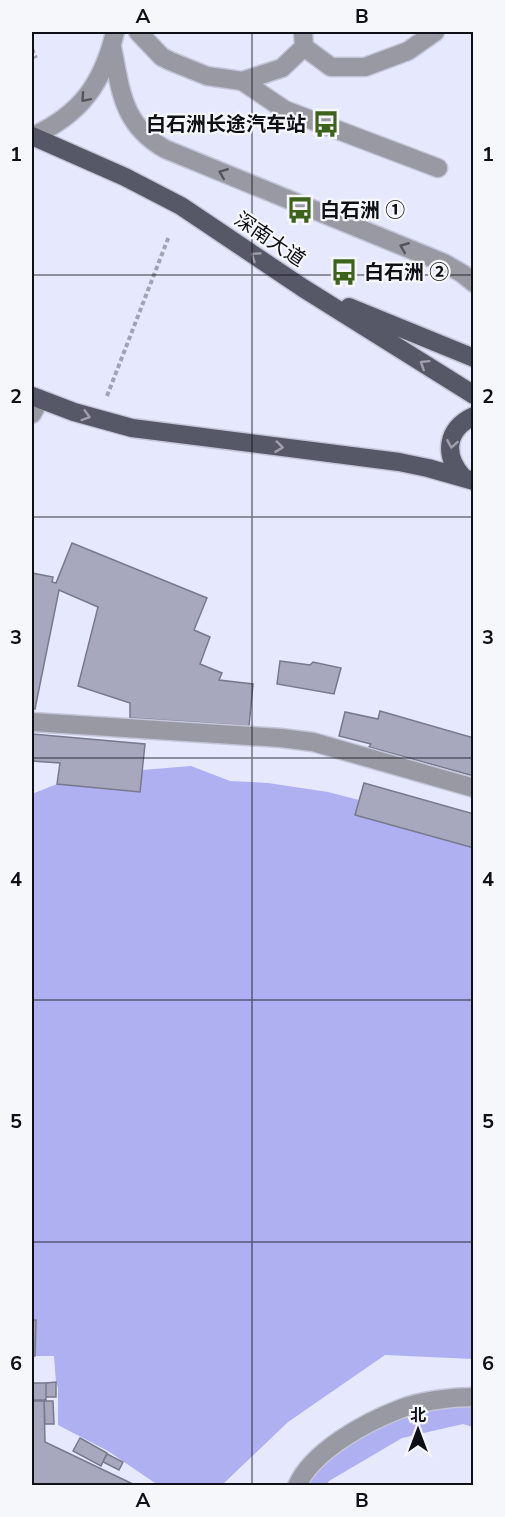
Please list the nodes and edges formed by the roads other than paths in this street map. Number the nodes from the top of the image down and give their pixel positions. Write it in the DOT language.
graph roads {
  1 [pos="138,32"];
  2 [pos="435,32"];
  3 [pos="113,39"];
  4 [pos="304,39"];
  5 [pos="242,81"];
  6 [pos="32,136"];
  7 [pos="438,168"];
  8 [pos="474,283"];
  9 [pos="303,288"];
  10 [pos="474,358"];
  11 [pos="474,395"];
  12 [pos="34,403"];
  13 [pos="474,416"];
  14 [pos="468,479"];
  15 [pos="32,722"];
  16 [pos="474,788"];
  17 [pos="474,1397"];
  18 [pos="297,1485"];
  1 -- 5 [label="street"];
  2 -- 4 [label="street"];
  3 -- 6 [label="street, one-way"];
  8 -- 3 [label="street, one-way"];
  4 -- 5 [label="street"];
  5 -- 7 [label="street"];
  9 -- 6 [label="main road, 深南大道, one-way"];
  9 -- 10 [label="main road"];
  11 -- 9 [label="main road, 深南大道, one-way"];
  12 -- 14 [label="main road, one-way"];
  13 -- 14 [label="main road, one-way"];
  15 -- 16 [label="street"];
  17 -- 18 [label="street"];
}
